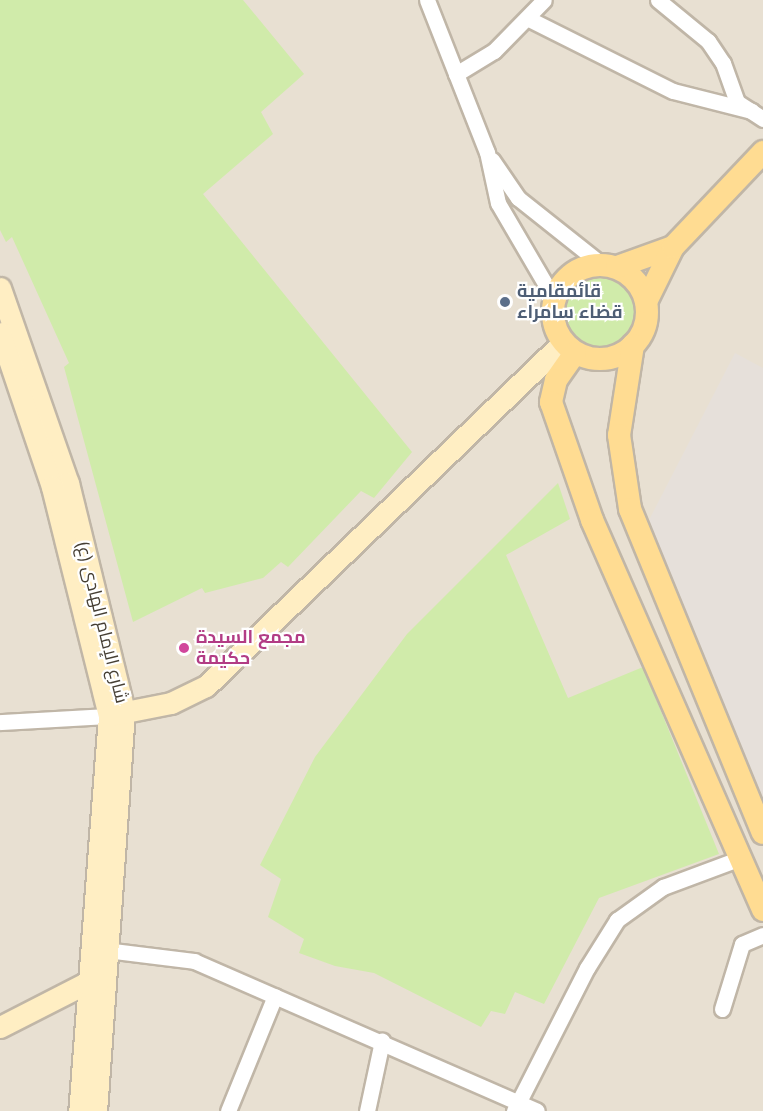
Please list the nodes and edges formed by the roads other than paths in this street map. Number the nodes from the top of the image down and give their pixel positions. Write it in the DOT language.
graph roads {
  1 [pos="427,0"];
  2 [pos="544,0"];
  3 [pos="658,0"];
  4 [pos="527,18"];
  5 [pos="456,74"];
  6 [pos="758,115"];
  7 [pos="488,152"];
  8 [pos="763,152"];
  9 [pos="673,247"];
  10 [pos="609,266"];
  11 [pos="0,288"];
  12 [pos="554,298"];
  13 [pos="646,302"];
  14 [pos="0,333"];
  15 [pos="633,345"];
  16 [pos="569,348"];
  17 [pos="630,509"];
  18 [pos="592,520"];
  19 [pos="117,713"];
  20 [pos="0,722"];
  21 [pos="763,833"];
  22 [pos="741,858"];
  23 [pos="763,910"];
  24 [pos="763,935"];
  25 [pos="98,949"];
  26 [pos="94,983"];
  27 [pos="275,996"];
  28 [pos="722,1009"];
  29 [pos="0,1026"];
  30 [pos="382,1041"];
  31 [pos="516,1106"];
  32 [pos="79,1111"];
  33 [pos="96,1111"];
  34 [pos="228,1111"];
  35 [pos="367,1111"];
  36 [pos="537,1111"];
  1 -- 5 [label="street"];
  2 -- 4 [label="street"];
  3 -- 6 [label="street"];
  4 -- 5 [label="street"];
  4 -- 6 [label="street"];
  5 -- 7 [label="street"];
  7 -- 10 [label="street"];
  7 -- 12 [label="street"];
  8 -- 9 [label="main road"];
  9 -- 10 [label="main road"];
  9 -- 13 [label="main road"];
  10 -- 12 [label="main road"];
  10 -- 13 [label="main road"];
  11 -- 19 [label="main road, شارع الإمام الهادی (ع)"];
  12 -- 16 [label="main road"];
  13 -- 15 [label="main road"];
  14 -- 19 [label="main road, شارع الإمام الهادی (ع)"];
  15 -- 16 [label="main road"];
  15 -- 17 [label="main road"];
  16 -- 18 [label="main road"];
  16 -- 19 [label="main road"];
  17 -- 18 [label="main road"];
  17 -- 21 [label="main road"];
  18 -- 22 [label="main road"];
  19 -- 20 [label="street"];
  19 -- 25 [label="main road, شارع الإمام الهادی (ع)"];
  22 -- 23 [label="main road"];
  22 -- 31 [label="street"];
  24 -- 28 [label="street"];
  25 -- 26 [label="main road, شارع الإمام الهادی (ع)"];
  25 -- 27 [label="street"];
  26 -- 29 [label="main road"];
  26 -- 32 [label="main road, شارع الإمام الهادی (ع)"];
  26 -- 33 [label="main road, شارع الإمام الهادی (ع)"];
  27 -- 30 [label="street"];
  27 -- 34 [label="street"];
  30 -- 31 [label="street"];
  30 -- 35 [label="street"];
  31 -- 36 [label="street"];
}
